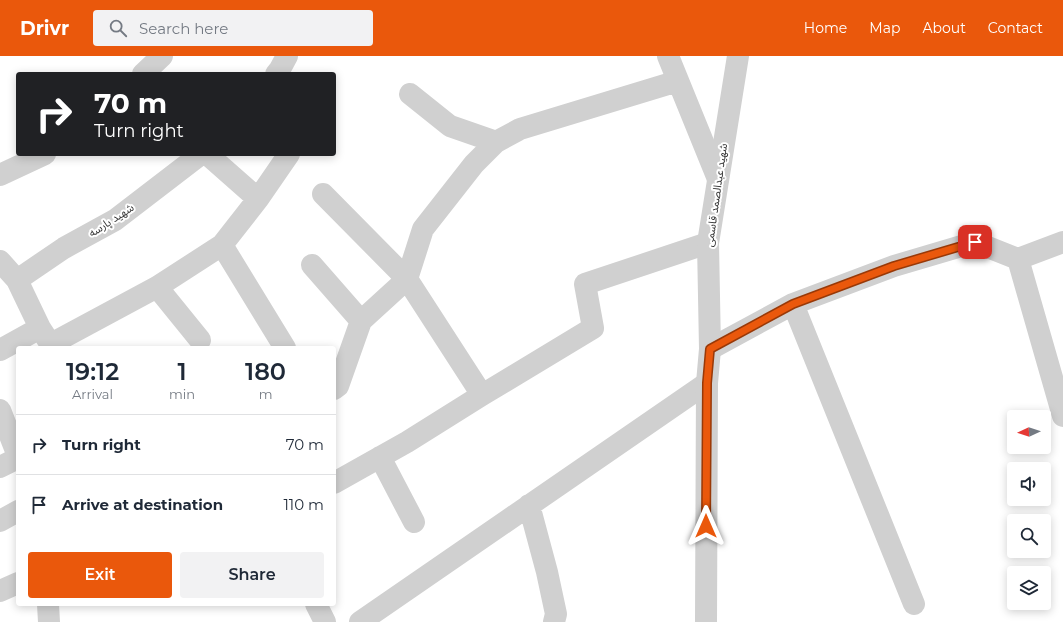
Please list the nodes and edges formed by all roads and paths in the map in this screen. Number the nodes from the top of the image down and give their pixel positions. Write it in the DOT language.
graph roads {
  1 [pos="162,56"];
  2 [pos="287,56"];
  3 [pos="668,56"];
  4 [pos="738,56"];
  5 [pos="145,72"];
  6 [pos="278,72"];
  7 [pos="678,81"];
  8 [pos="410,94"];
  9 [pos="496,142"];
  10 [pos="41,156"];
  11 [pos="198,156"];
  12 [pos="209,156"];
  13 [pos="288,156"];
  14 [pos="0,175"];
  15 [pos="718,179"];
  16 [pos="323,194"];
  17 [pos="258,199"];
  18 [pos="1063,242"];
  19 [pos="708,243"];
  20 [pos="222,245"];
  21 [pos="1018,260"];
  22 [pos="0,261"];
  23 [pos="312,264"];
  24 [pos="407,279"];
  25 [pos="17,280"];
  26 [pos="157,287"];
  27 [pos="793,304"];
  28 [pos="361,321"];
  29 [pos="48,340"];
  30 [pos="200,340"];
  31 [pos="19,346"];
  32 [pos="284,346"];
  33 [pos="16,347"];
  34 [pos="710,349"];
  35 [pos="0,350"];
  36 [pos="707,383"];
  37 [pos="336,388"];
  38 [pos="482,395"];
  39 [pos="0,410"];
  40 [pos="1063,416"];
  41 [pos="16,452"];
  42 [pos="380,457"];
  43 [pos="16,458"];
  44 [pos="0,467"];
  45 [pos="336,481"];
  46 [pos="529,505"];
  47 [pos="16,512"];
  48 [pos="0,521"];
  49 [pos="414,522"];
  50 [pos="16,584"];
  51 [pos="0,591"];
  52 [pos="914,604"];
  53 [pos="48,606"];
  54 [pos="317,606"];
  55 [pos="49,622"];
  56 [pos="325,622"];
  57 [pos="360,622"];
  58 [pos="554,622"];
  59 [pos="706,622"];
  1 -- 5 [label="street"];
  2 -- 6 [label="street"];
  3 -- 7 [label="street"];
  4 -- 15 [label="street, شهید عبدالصمد قاسمی"];
  7 -- 9 [label="street"];
  7 -- 15 [label="street"];
  8 -- 9 [label="street"];
  9 -- 24 [label="street"];
  10 -- 14 [label="street"];
  11 -- 25 [label="street, شهید پارسه"];
  12 -- 17 [label="street"];
  13 -- 17 [label="street"];
  15 -- 19 [label="street, شهید عبدالصمد قاسمی"];
  16 -- 24 [label="street"];
  17 -- 20 [label="street"];
  18 -- 21 [label="street"];
  19 -- 34 [label="street, شهید عبدالصمد قاسمی"];
  19 -- 38 [label="street"];
  20 -- 26 [label="street"];
  20 -- 32 [label="street"];
  21 -- 27 [label="street"];
  21 -- 40 [label="street"];
  22 -- 25 [label="street"];
  23 -- 28 [label="street"];
  24 -- 28 [label="street"];
  24 -- 38 [label="street"];
  25 -- 29 [label="street"];
  26 -- 29 [label="street"];
  26 -- 30 [label="street"];
  27 -- 34 [label="street"];
  27 -- 52 [label="street"];
  28 -- 37 [label="street"];
  29 -- 31 [label="street"];
  33 -- 35 [label="street"];
  34 -- 36 [label="street, شهید عبدالصمد قاسمی"];
  36 -- 46 [label="street"];
  36 -- 59 [label="street, شهید عبدالصمد قاسمی"];
  38 -- 42 [label="street"];
  39 -- 41 [label="street"];
  42 -- 45 [label="street"];
  42 -- 49 [label="street"];
  43 -- 44 [label="street"];
  46 -- 57 [label="street"];
  46 -- 58 [label="street"];
  47 -- 48 [label="street"];
  50 -- 51 [label="street"];
  53 -- 55 [label="street"];
  54 -- 56 [label="street"];
}
